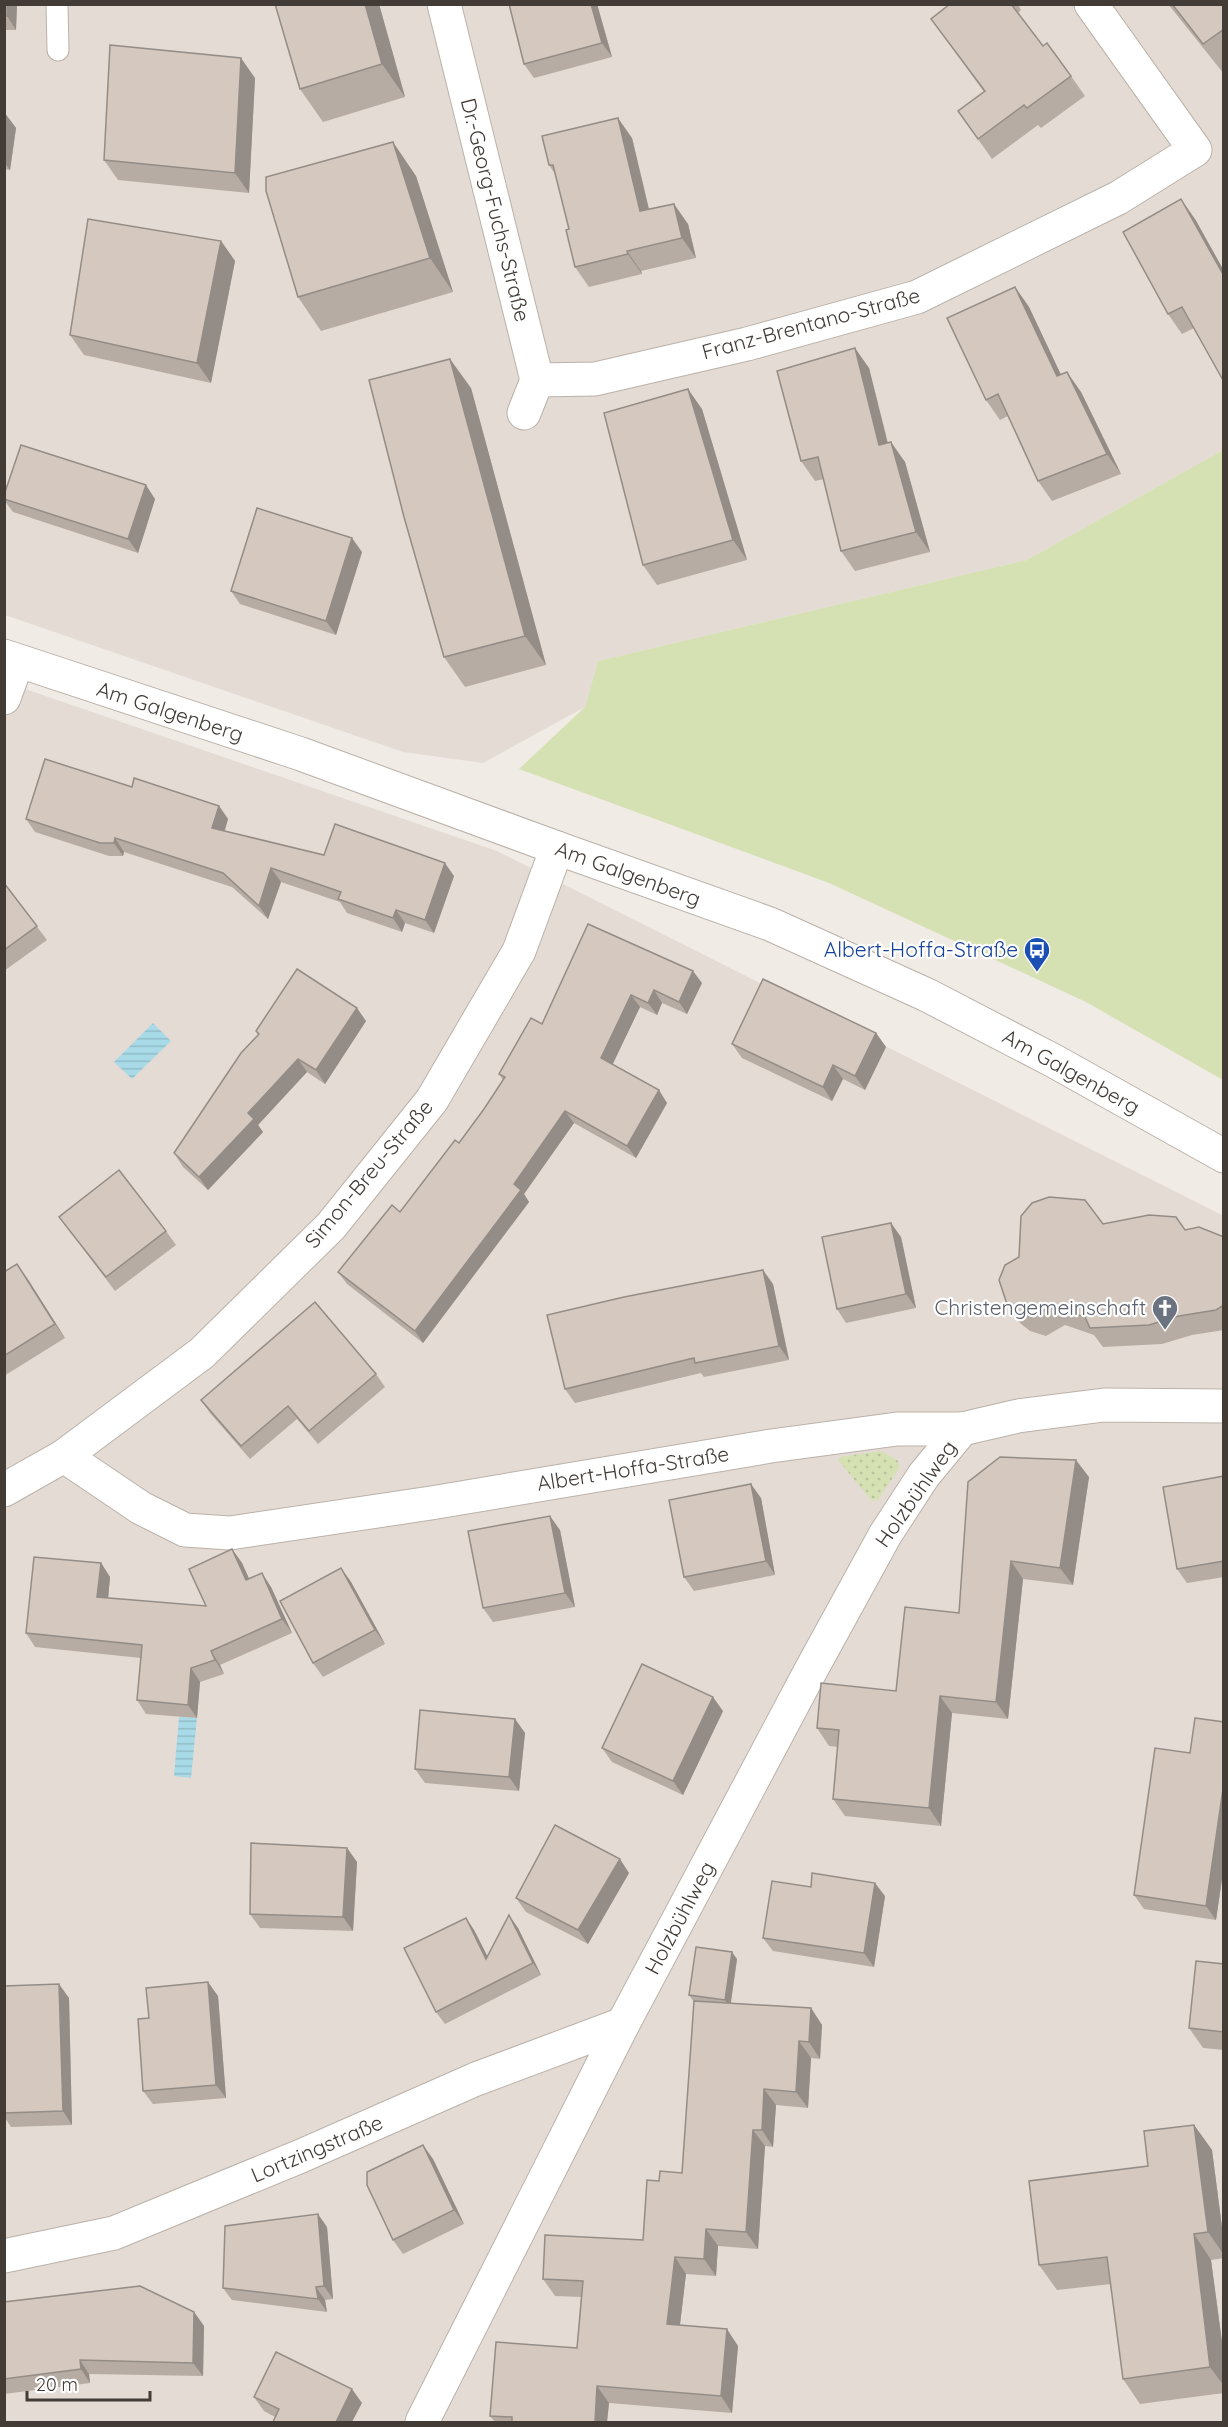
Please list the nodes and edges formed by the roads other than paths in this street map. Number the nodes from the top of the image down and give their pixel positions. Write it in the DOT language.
graph roads {
  1 [pos="57,4"];
  2 [pos="444,4"];
  3 [pos="1091,4"];
  4 [pos="58,50"];
  5 [pos="537,380"];
  6 [pos="524,413"];
  7 [pos="11,659"];
  8 [pos="4,698"];
  9 [pos="557,848"];
  10 [pos="1224,1156"];
  11 [pos="1224,1406"];
  12 [pos="962,1429"];
  13 [pos="63,1456"];
  14 [pos="4,1490"];
  15 [pos="623,2024"];
  16 [pos="4,2256"];
  17 [pos="422,2422"];
  1 -- 4 [label="lane"];
  2 -- 5 [label="street, Dr.-Georg-Fuchs-Straße"];
  3 -- 5 [label="street, Franz-Brentano-Straße"];
  5 -- 6 [label="street"];
  7 -- 8 [label="street"];
  7 -- 9 [label="street, Am Galgenberg"];
  9 -- 10 [label="street, Am Galgenberg"];
  9 -- 13 [label="street, Simon-Breu-Straße"];
  11 -- 12 [label="street, Albert-Hoffa-Straße"];
  12 -- 13 [label="street, Albert-Hoffa-Straße"];
  12 -- 15 [label="street, Holzbühlweg"];
  13 -- 14 [label="street, Simon-Breu-Straße"];
  15 -- 16 [label="street, Lortzingstraße"];
  15 -- 17 [label="street, Holzbühlweg"];
}
